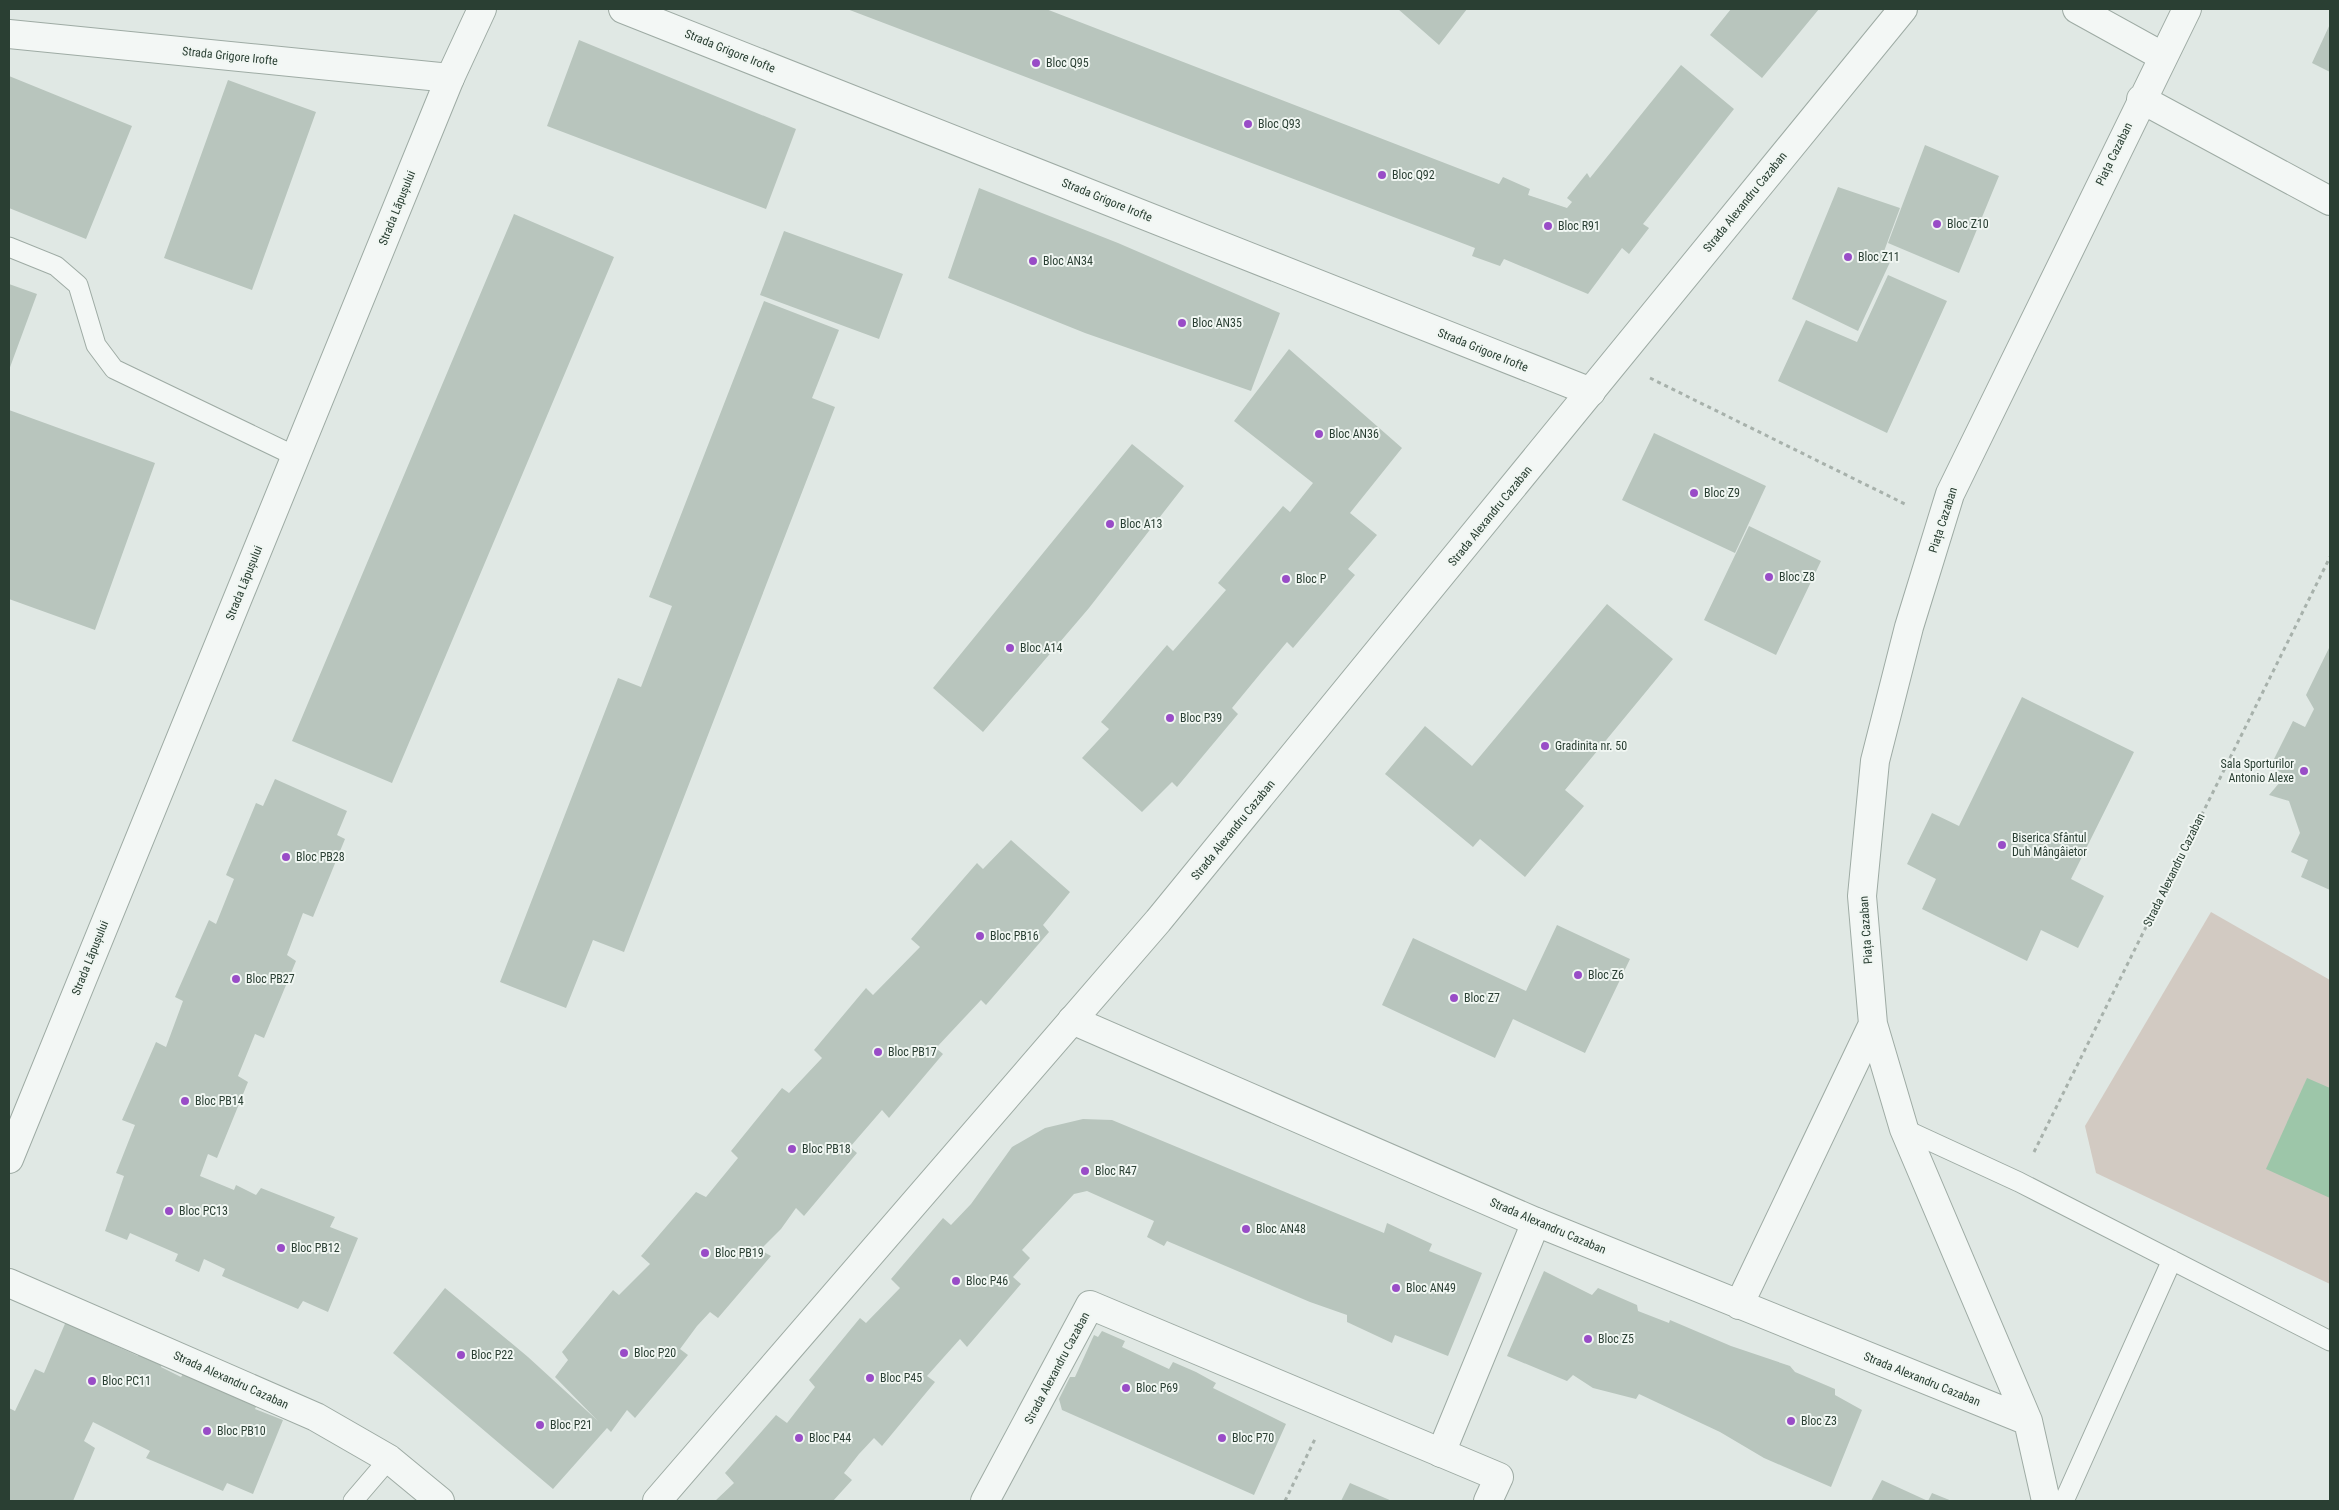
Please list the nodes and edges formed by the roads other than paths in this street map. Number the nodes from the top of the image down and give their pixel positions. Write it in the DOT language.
graph roads {
  1 [pos="482,9"];
  2 [pos="622,9"];
  3 [pos="1903,9"];
  4 [pos="2077,9"];
  5 [pos="2187,9"];
  6 [pos="9,34"];
  7 [pos="2162,56"];
  8 [pos="450,78"];
  9 [pos="2141,98"];
  10 [pos="2330,201"];
  11 [pos="9,247"];
  12 [pos="1591,392"];
  13 [pos="296,456"];
  14 [pos="1072,1020"];
  15 [pos="1873,1024"];
  16 [pos="1904,1129"];
  17 [pos="9,1160"];
  18 [pos="1536,1222"];
  19 [pos="2172,1260"];
  20 [pos="9,1283"];
  21 [pos="1739,1305"];
  22 [pos="2330,1341"];
  23 [pos="2028,1421"];
  24 [pos="1441,1453"];
  25 [pos="389,1459"];
  26 [pos="1494,1489"];
  27 [pos="353,1501"];
  28 [pos="440,1501"];
  29 [pos="657,1501"];
  30 [pos="985,1501"];
  31 [pos="2046,1501"];
  32 [pos="2064,1501"];
  1 -- 8 [label="street, Strada Lăpușului"];
  2 -- 12 [label="street, Strada Grigore Irofte"];
  3 -- 12 [label="street, Strada Alexandru Cazaban"];
  4 -- 7 [label="street"];
  5 -- 7 [label="street"];
  6 -- 8 [label="street, Strada Grigore Irofte"];
  7 -- 9 [label="street, Piața Cazaban"];
  8 -- 13 [label="street, Strada Lăpușului"];
  9 -- 10 [label="street"];
  9 -- 15 [label="street, Piața Cazaban"];
  11 -- 13 [label="lane"];
  12 -- 14 [label="street, Strada Alexandru Cazaban"];
  13 -- 17 [label="street, Strada Lăpușului"];
  14 -- 18 [label="street, Strada Alexandru Cazaban"];
  14 -- 29 [label="street, Strada Alexandru Cazaban"];
  15 -- 16 [label="street"];
  15 -- 21 [label="street"];
  16 -- 19 [label="lane"];
  16 -- 23 [label="street"];
  18 -- 21 [label="street, Strada Alexandru Cazaban"];
  18 -- 24 [label="street"];
  19 -- 22 [label="lane"];
  19 -- 32 [label="lane"];
  20 -- 25 [label="street, Strada Alexandru Cazaban"];
  21 -- 23 [label="street, Strada Alexandru Cazaban"];
  23 -- 31 [label="street"];
  24 -- 26 [label="street, Strada Alexandru Cazaban"];
  24 -- 30 [label="street, Strada Alexandru Cazaban"];
  25 -- 27 [label="lane"];
  25 -- 28 [label="street, Strada Alexandru Cazaban"];
}
